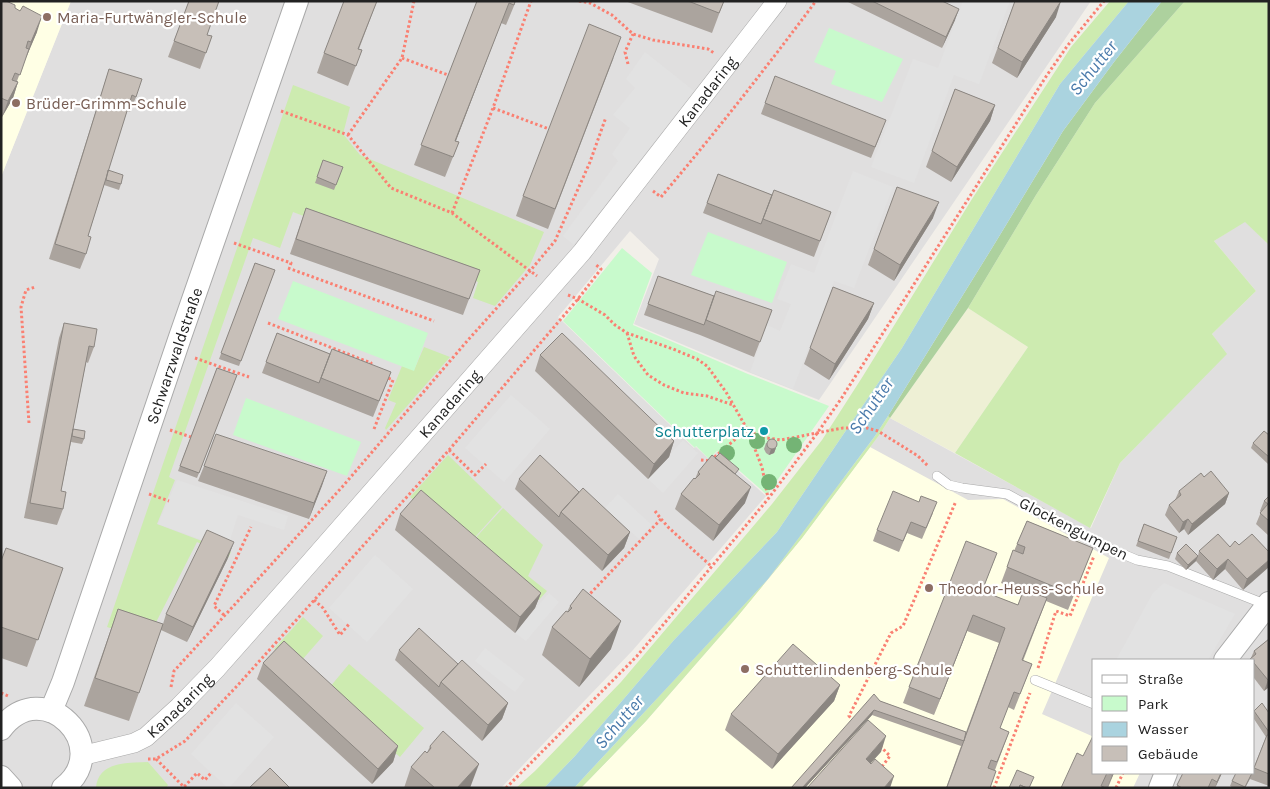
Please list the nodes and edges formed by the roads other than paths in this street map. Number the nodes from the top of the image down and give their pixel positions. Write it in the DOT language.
graph roads {
  1 [pos="297,1"];
  2 [pos="777,1"];
  3 [pos="937,476"];
  4 [pos="1268,604"];
  5 [pos="1226,659"];
  6 [pos="1035,680"];
  7 [pos="1092,703"];
  8 [pos="51,711"];
  9 [pos="6,718"];
  10 [pos="81,756"];
  11 [pos="1166,774"];
  12 [pos="1,777"];
  13 [pos="11,788"];
  14 [pos="63,788"];
  15 [pos="1160,788"];
  1 -- 8 [label="street, Schwarzwaldstraße"];
  2 -- 10 [label="street, Kanadaring"];
  3 -- 4 [label="lane, Glockengumpen"];
  4 -- 5 [label="street"];
  6 -- 7 [label="lane"];
  8 -- 9 [label="street"];
  8 -- 10 [label="street"];
  10 -- 14 [label="street"];
  11 -- 15 [label="street"];
  12 -- 13 [label="street"];
}
